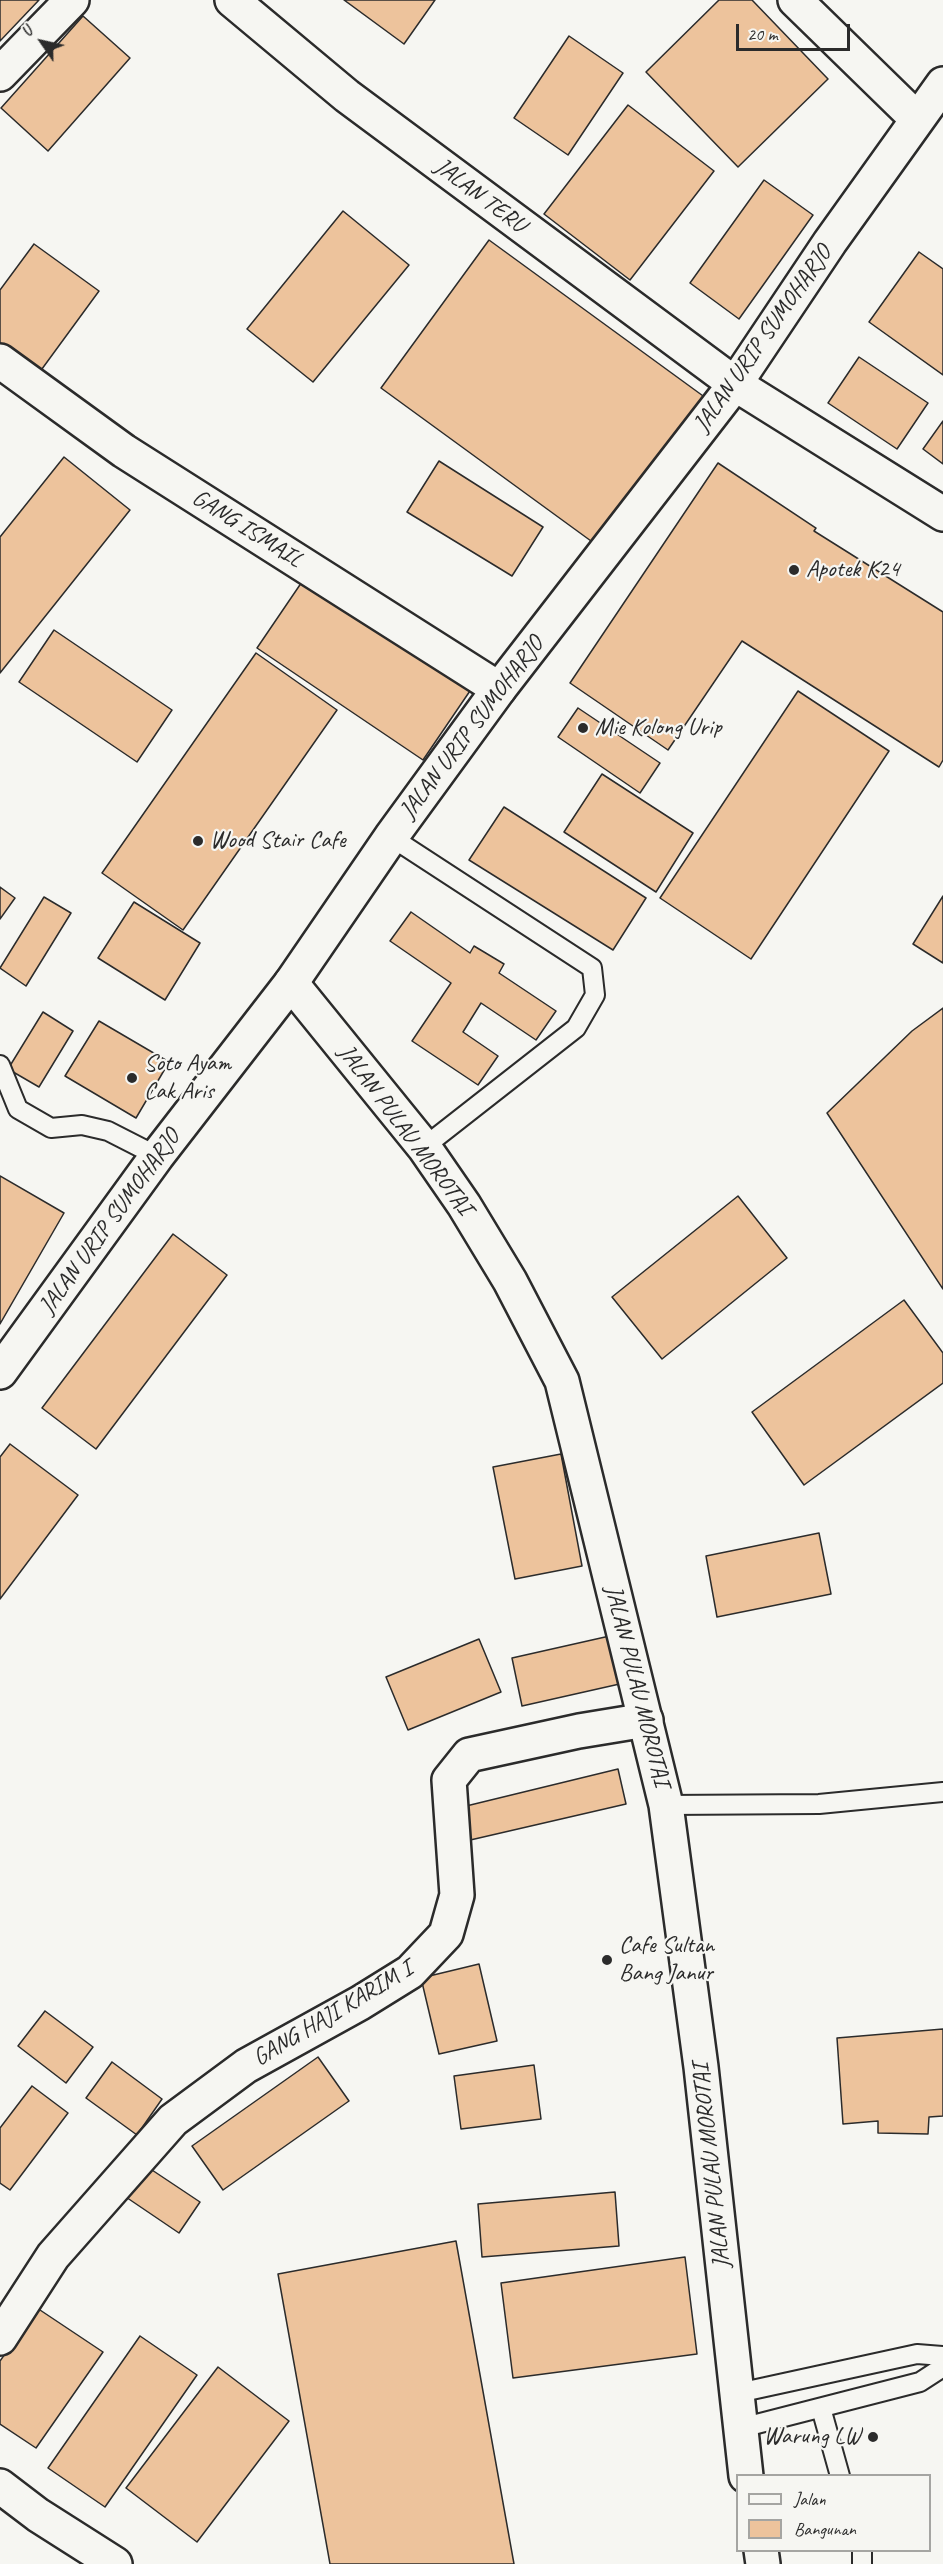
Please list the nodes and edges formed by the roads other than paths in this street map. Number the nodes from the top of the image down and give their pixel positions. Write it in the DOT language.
graph roads {
  1 [pos="72,0"];
  2 [pos="232,0"];
  3 [pos="795,0"];
  4 [pos="0,74"];
  5 [pos="943,84"];
  6 [pos="917,119"];
  7 [pos="0,361"];
  8 [pos="735,384"];
  9 [pos="943,514"];
  10 [pos="500,689"];
  11 [pos="391,837"];
  12 [pos="291,983"];
  13 [pos="0,1065"];
  14 [pos="424,1147"];
  15 [pos="157,1156"];
  16 [pos="0,1372"];
  17 [pos="646,1720"];
  18 [pos="943,1792"];
  19 [pos="666,1805"];
  20 [pos="0,2338"];
  21 [pos="943,2356"];
  22 [pos="943,2367"];
  23 [pos="738,2394"];
  24 [pos="821,2408"];
  25 [pos="741,2428"];
  26 [pos="746,2474"];
  27 [pos="840,2474"];
  28 [pos="0,2486"];
  29 [pos="115,2564"];
  1 -- 4 [label="street"];
  2 -- 8 [label="street, JALAN TERU"];
  3 -- 6 [label="street"];
  5 -- 6 [label="street, JALAN URIP SUMOHARJO"];
  6 -- 8 [label="street, JALAN URIP SUMOHARJO"];
  7 -- 10 [label="street, GANG ISMAIL"];
  8 -- 9 [label="street, JALAN TERU"];
  8 -- 10 [label="street, JALAN URIP SUMOHARJO"];
  10 -- 11 [label="street, JALAN URIP SUMOHARJO"];
  11 -- 12 [label="street, JALAN URIP SUMOHARJO"];
  11 -- 14 [label="lane"];
  12 -- 14 [label="street, JALAN PULAU MOROTAI"];
  12 -- 15 [label="street, JALAN URIP SUMOHARJO"];
  13 -- 15 [label="lane"];
  14 -- 17 [label="street, JALAN PULAU MOROTAI"];
  15 -- 16 [label="street, JALAN URIP SUMOHARJO"];
  17 -- 19 [label="street, JALAN PULAU MOROTAI"];
  17 -- 20 [label="street, GANG HAJI KARIM I"];
  18 -- 19 [label="lane"];
  19 -- 23 [label="street, JALAN PULAU MOROTAI"];
  21 -- 23 [label="lane"];
  22 -- 24 [label="lane"];
  23 -- 25 [label="street, JALAN PULAU MOROTAI"];
  24 -- 25 [label="lane"];
  24 -- 27 [label="lane"];
  25 -- 26 [label="street, JALAN PULAU MOROTAI"];
  28 -- 29 [label="street"];
}
